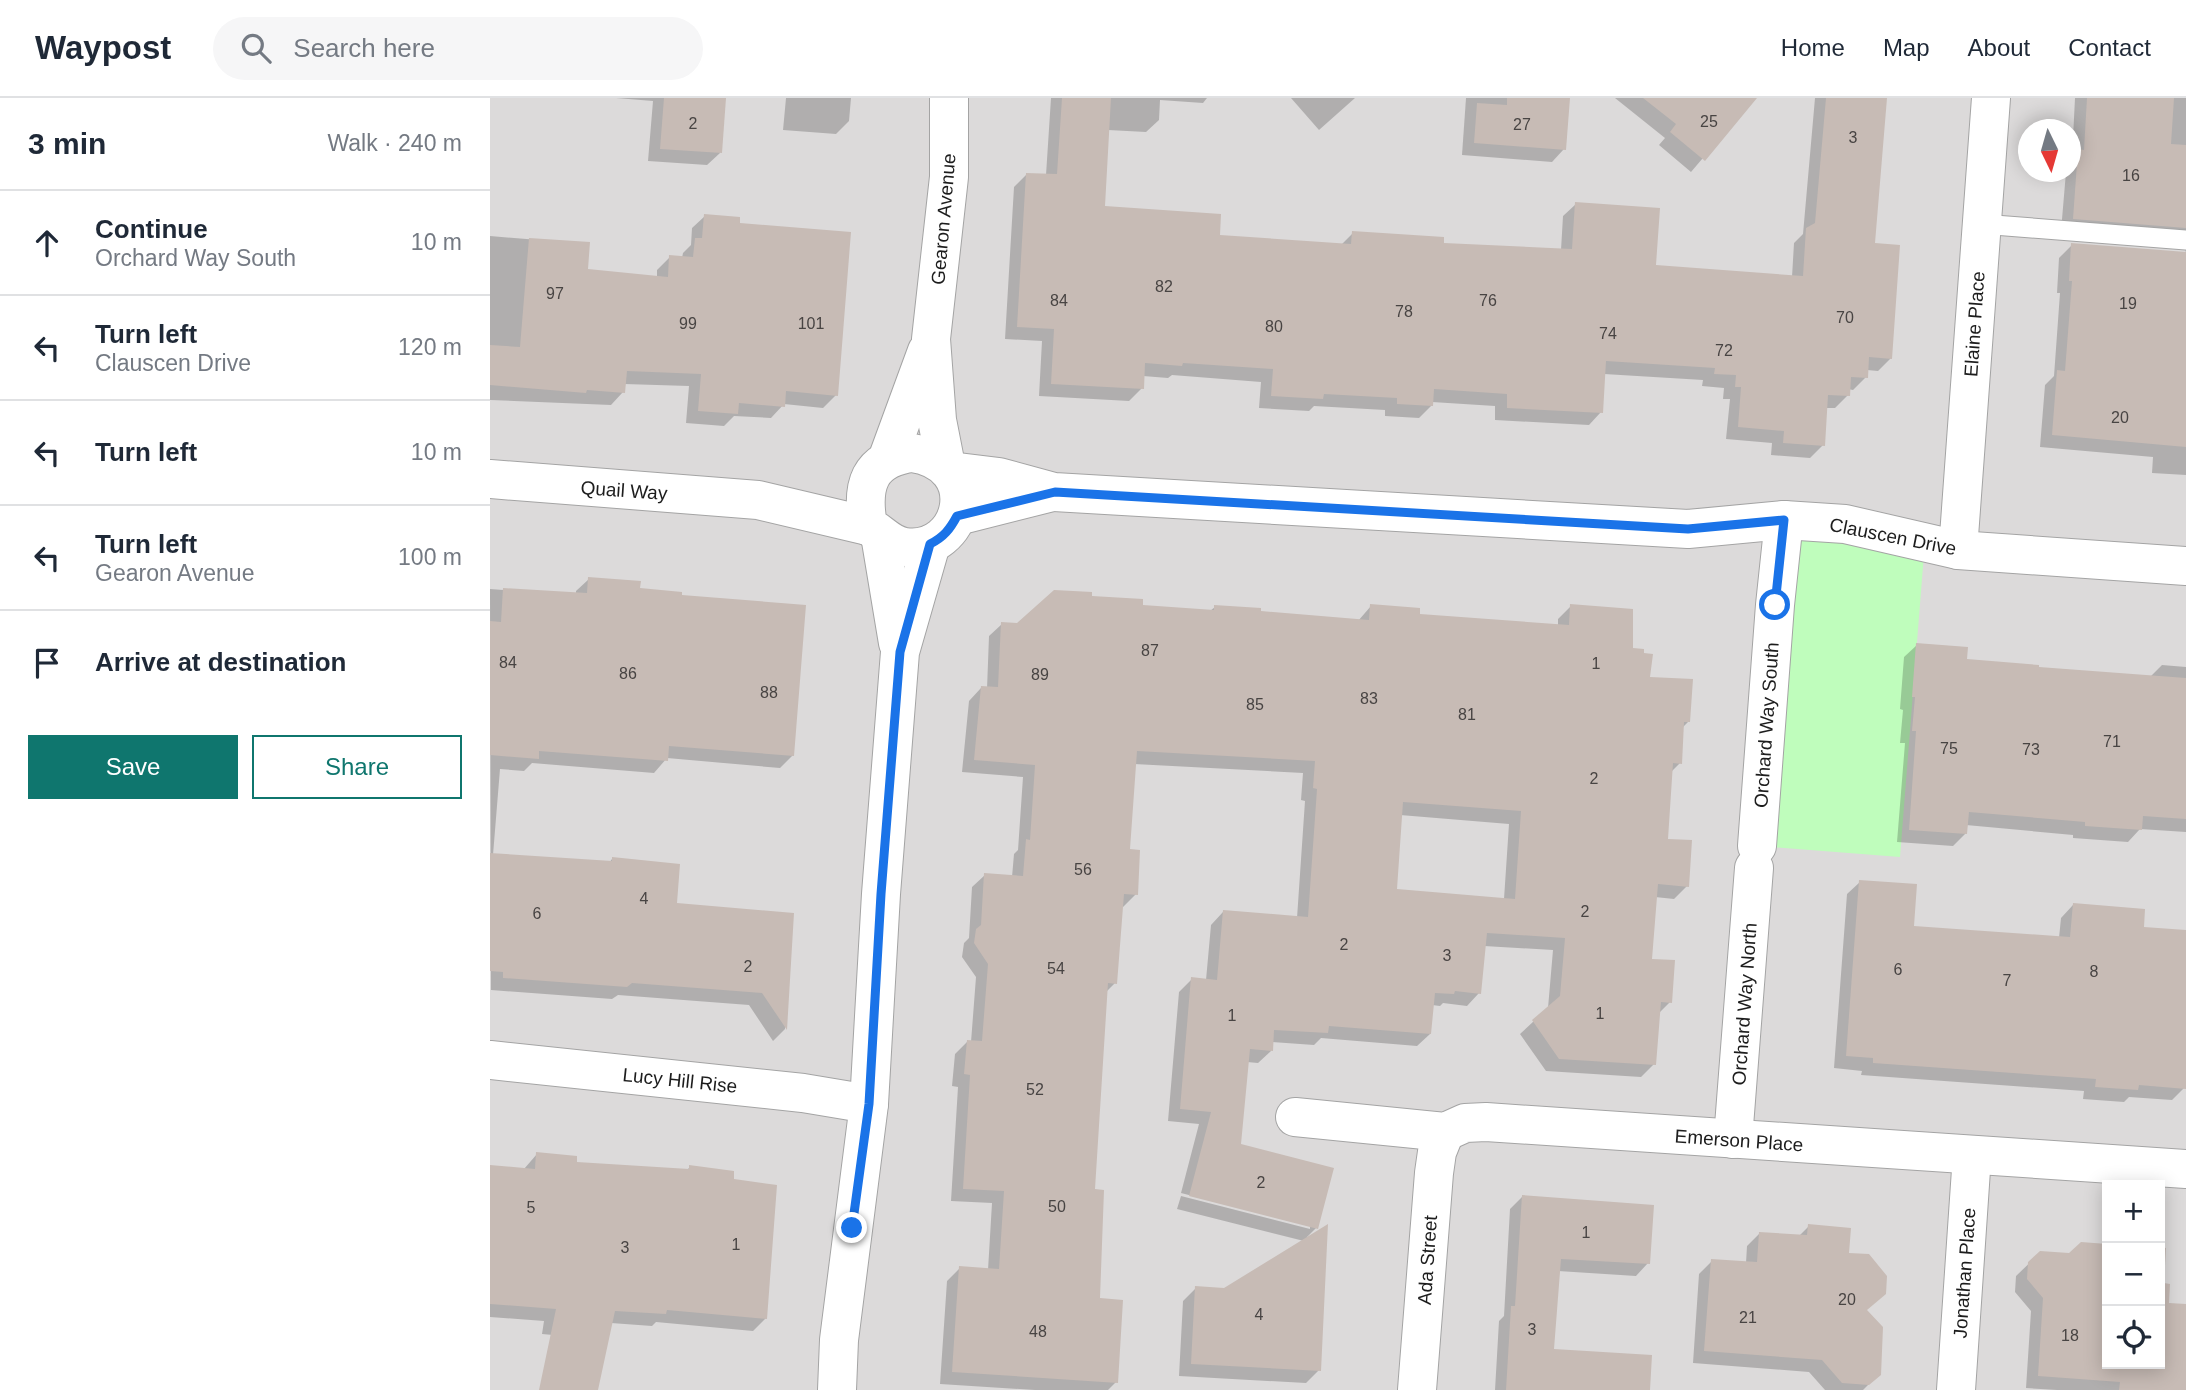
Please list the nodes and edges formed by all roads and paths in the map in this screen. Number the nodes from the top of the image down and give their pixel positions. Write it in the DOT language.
graph roads {
  1 [pos="949,98"];
  2 [pos="1991,98"];
  3 [pos="1980,224"];
  4 [pos="2186,240"];
  5 [pos="931,339"];
  6 [pos="948,468"];
  7 [pos="878,469"];
  8 [pos="490,479"];
  9 [pos="1055,492"];
  10 [pos="758,500"];
  11 [pos="957,516"];
  12 [pos="1784,520"];
  13 [pos="874,530"];
  14 [pos="930,544"];
  15 [pos="1958,550"];
  16 [pos="2186,566"];
  17 [pos="900,652"];
  18 [pos="1756,857"];
  19 [pos="490,1060"];
  20 [pos="869,1104"];
  21 [pos="1295,1117"];
  22 [pos="1445,1132"];
  23 [pos="1733,1139"];
  24 [pos="1972,1156"];
  25 [pos="2186,1170"];
  26 [pos="837,1390"];
  27 [pos="1418,1390"];
  28 [pos="1956,1390"];
  1 -- 5 [label="street, Gearon Avenue"];
  2 -- 3 [label="street, Elaine Place"];
  3 -- 4 [label="lane"];
  3 -- 15 [label="street, Elaine Place"];
  5 -- 6 [label="street"];
  5 -- 7 [label="street"];
  6 -- 7 [label="street"];
  6 -- 9 [label="street, Clauscen Drive"];
  6 -- 11 [label="street"];
  7 -- 10 [label="street, Quail Way"];
  7 -- 13 [label="street"];
  8 -- 10 [label="street, Quail Way"];
  9 -- 11 [label="street, Clauscen Drive"];
  9 -- 12 [label="street, Clauscen Drive"];
  10 -- 13 [label="street, Quail Way"];
  11 -- 14 [label="street"];
  12 -- 15 [label="street, Clauscen Drive"];
  12 -- 18 [label="street, Orchard Way South"];
  13 -- 14 [label="street"];
  13 -- 17 [label="street"];
  14 -- 17 [label="street"];
  15 -- 16 [label="street, Clauscen Drive"];
  17 -- 20 [label="street"];
  18 -- 23 [label="street, Orchard Way North"];
  19 -- 20 [label="street, Lucy Hill Rise"];
  20 -- 26 [label="street"];
  21 -- 22 [label="street, Emerson Place"];
  22 -- 23 [label="street, Emerson Place"];
  22 -- 27 [label="street, Ada Street"];
  23 -- 24 [label="street, Emerson Place"];
  24 -- 25 [label="street, Emerson Place"];
  24 -- 28 [label="street, Jonathan Place"];
}
